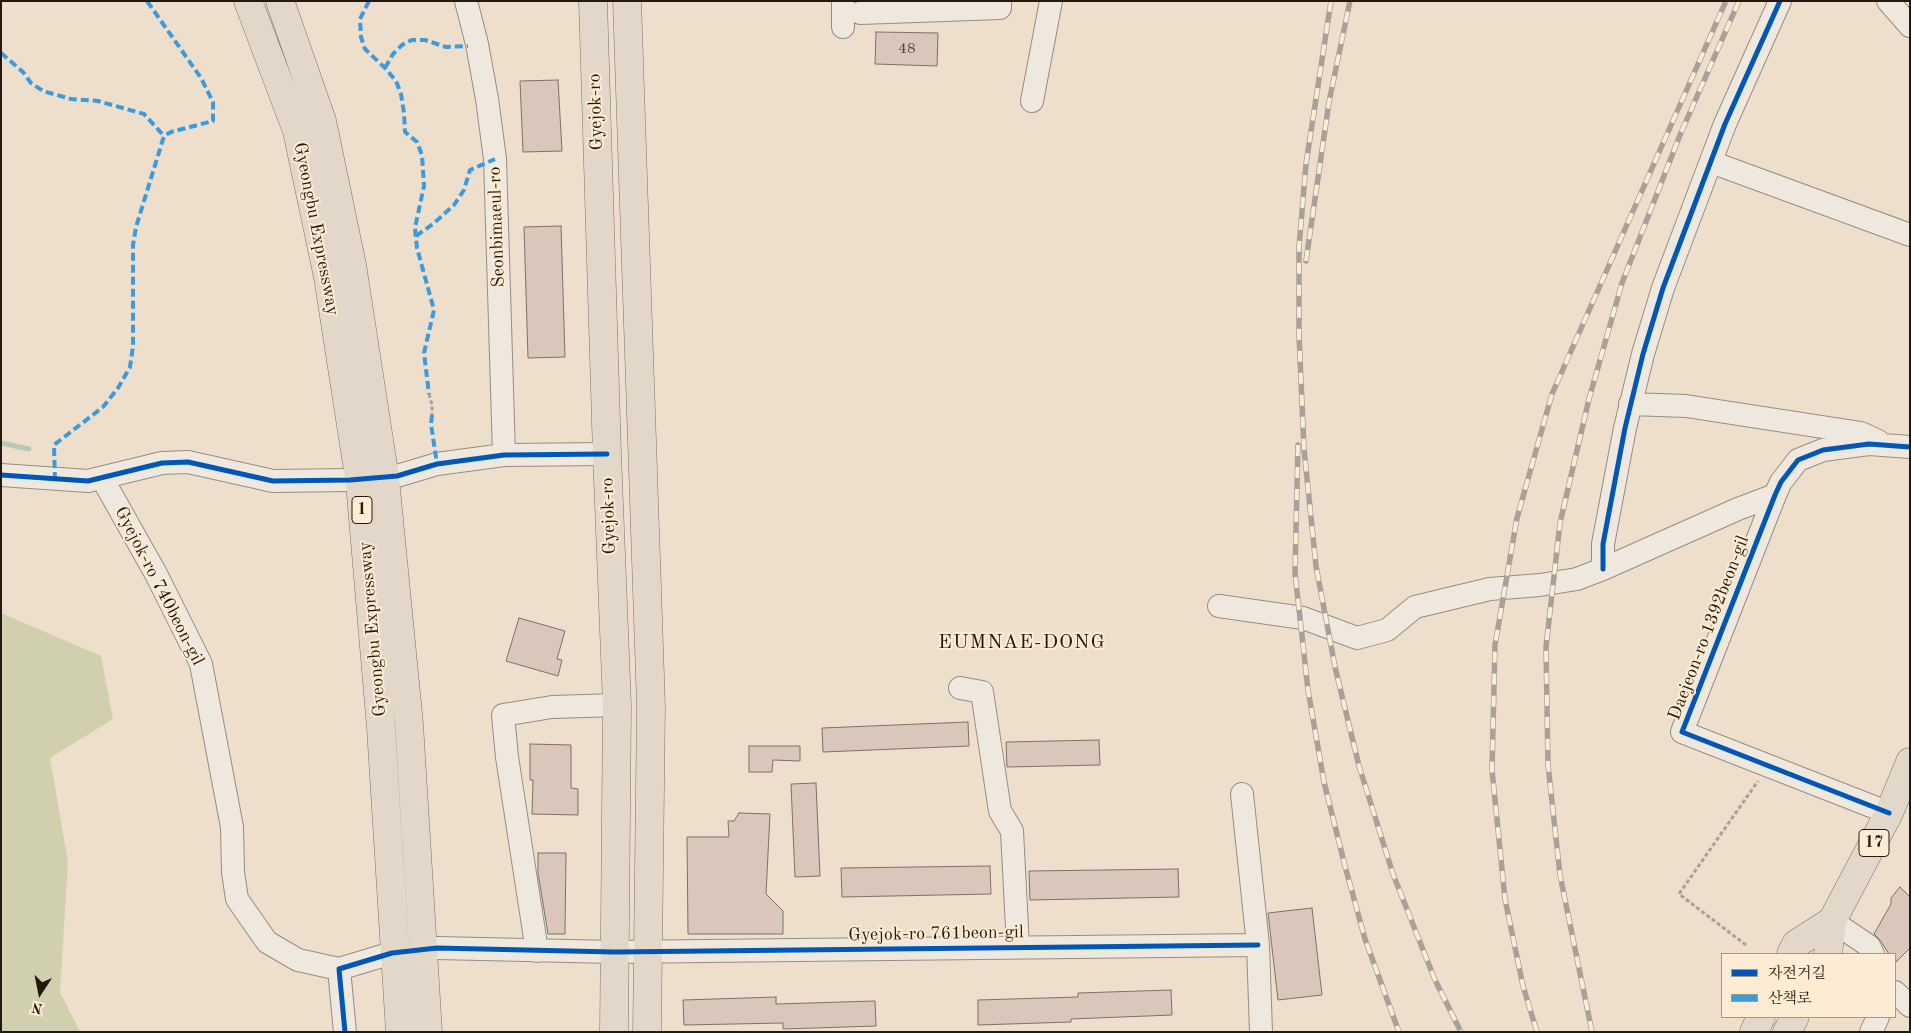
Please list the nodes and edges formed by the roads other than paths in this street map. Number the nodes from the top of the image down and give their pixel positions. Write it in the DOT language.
graph roads {
  1 [pos="248,1"];
  2 [pos="280,1"];
  3 [pos="466,1"];
  4 [pos="593,1"];
  5 [pos="627,1"];
  6 [pos="1000,1"];
  7 [pos="1051,1"];
  8 [pos="1780,1"];
  9 [pos="1888,1"];
  10 [pos="849,14"];
  11 [pos="1910,26"];
  12 [pos="1032,101"];
  13 [pos="1711,162"];
  14 [pos="1910,235"];
  15 [pos="1630,404"];
  16 [pos="1886,445"];
  17 [pos="1910,446"];
  18 [pos="607,454"];
  19 [pos="504,455"];
  20 [pos="397,476"];
  21 [pos="102,478"];
  22 [pos="5,480"];
  23 [pos="350,480"];
  24 [pos="1776,495"];
  25 [pos="1603,570"];
  26 [pos="1219,606"];
  27 [pos="960,688"];
  28 [pos="617,705"];
  29 [pos="1910,762"];
  30 [pos="1242,794"];
  31 [pos="1889,813"];
  32 [pos="1832,922"];
  33 [pos="1258,945"];
  34 [pos="1018,947"];
  35 [pos="437,948"];
  36 [pos="537,951"];
  37 [pos="648,951"];
  38 [pos="614,952"];
  39 [pos="1792,953"];
  40 [pos="1828,953"];
  41 [pos="1872,953"];
  42 [pos="392,954"];
  43 [pos="339,969"];
  44 [pos="1896,993"];
  45 [pos="1910,1006"];
  46 [pos="1761,1018"];
  47 [pos="1794,1018"];
  48 [pos="1878,1018"];
  49 [pos="345,1032"];
  50 [pos="400,1032"];
  51 [pos="428,1032"];
  52 [pos="614,1032"];
  53 [pos="647,1032"];
  54 [pos="1261,1032"];
  55 [pos="1754,1032"];
  56 [pos="1787,1032"];
  57 [pos="1871,1032"];
  1 -- 50 [label="main road, Gyeongbu Expressway / 1"];
  2 -- 51 [label="main road, Gyeongbu Expressway / 1"];
  3 -- 19 [label="street, Seonbimaeul-ro"];
  4 -- 18 [label="main road, Gyejok-ro"];
  5 -- 37 [label="main road, Gyejok-ro"];
  6 -- 10 [label="street"];
  7 -- 12 [label="street"];
  8 -- 13 [label="street"];
  9 -- 11 [label="street"];
  13 -- 14 [label="street"];
  13 -- 15 [label="street"];
  15 -- 16 [label="street"];
  15 -- 25 [label="street"];
  16 -- 17 [label="street"];
  16 -- 24 [label="street"];
  18 -- 19 [label="street"];
  18 -- 28 [label="main road, Gyejok-ro"];
  19 -- 20 [label="street"];
  21 -- 22 [label="street"];
  21 -- 23 [label="street"];
  21 -- 43 [label="street, Gyejok-ro 740beon-gil"];
  24 -- 25 [label="street"];
  24 -- 31 [label="street, Daejeon-ro 1392beon-gil"];
  25 -- 26 [label="street"];
  27 -- 34 [label="street"];
  28 -- 36 [label="street"];
  28 -- 38 [label="main road, Gyejok-ro"];
  29 -- 31 [label="main road, 17"];
  30 -- 33 [label="street"];
  31 -- 32 [label="main road, 17"];
  32 -- 39 [label="main road"];
  32 -- 40 [label="main road, 17"];
  32 -- 41 [label="street"];
  33 -- 34 [label="street, Gyejok-ro 761beon-gil"];
  33 -- 54 [label="street"];
  34 -- 37 [label="street, Gyejok-ro 761beon-gil"];
  35 -- 36 [label="street, Gyejok-ro 761beon-gil"];
  36 -- 38 [label="street, Gyejok-ro 761beon-gil"];
  37 -- 38 [label="street, Gyejok-ro 761beon-gil"];
  37 -- 53 [label="main road, Gyejok-ro"];
  38 -- 52 [label="main road, Gyejok-ro"];
  42 -- 43 [label="street"];
  43 -- 49 [label="street"];
  44 -- 45 [label="street"];
  46 -- 55 [label="main road"];
  47 -- 56 [label="main road"];
  48 -- 57 [label="street"];
}
